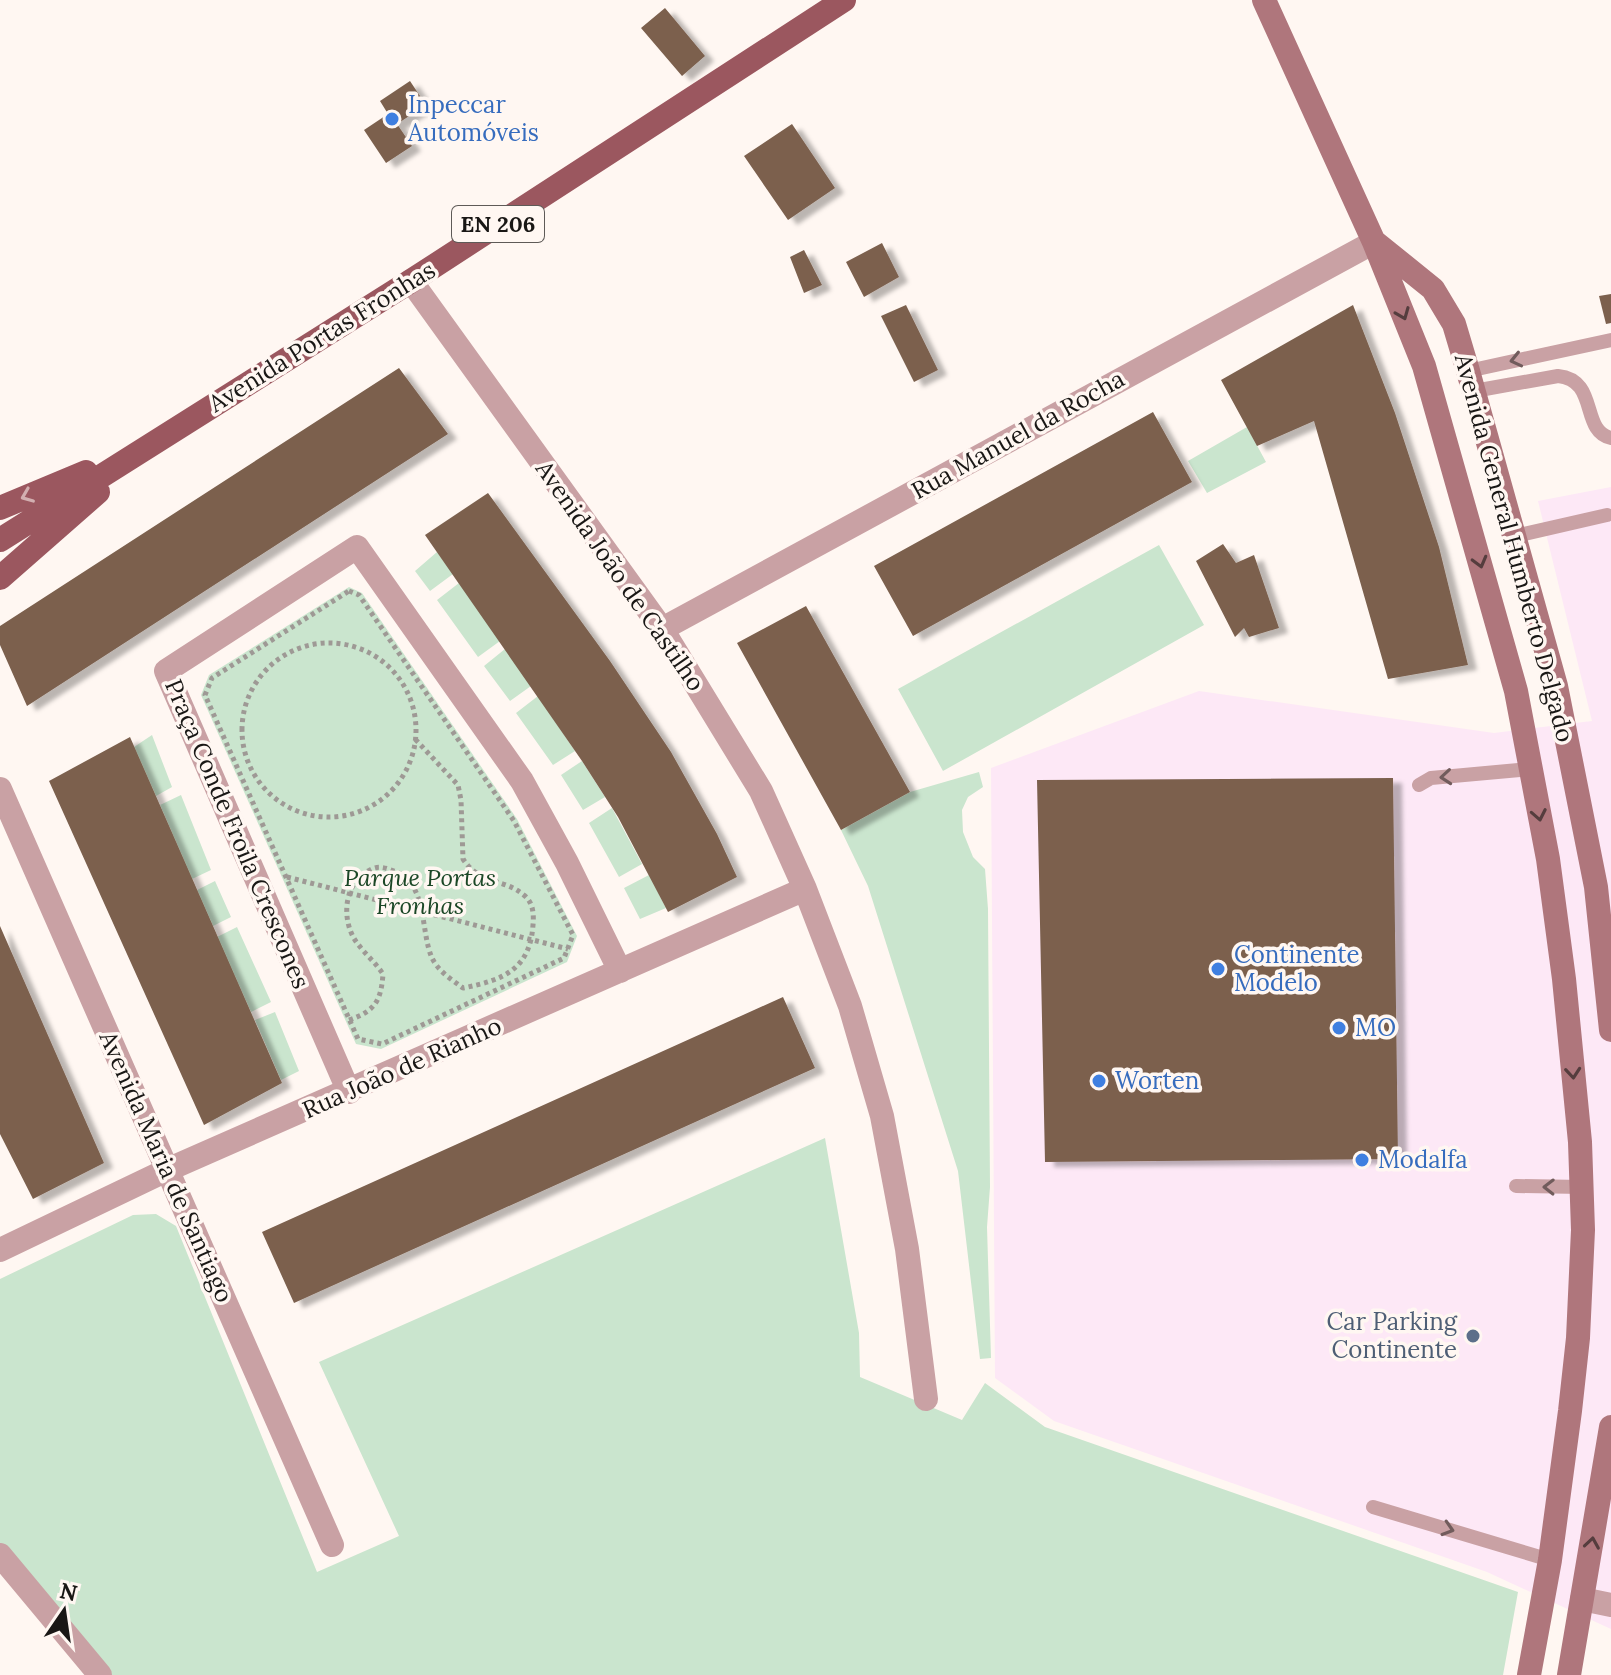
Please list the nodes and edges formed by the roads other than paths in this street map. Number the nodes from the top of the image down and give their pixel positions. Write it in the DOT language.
graph roads {
  1 [pos="844,0"];
  2 [pos="1264,0"];
  3 [pos="1374,242"];
  4 [pos="411,281"];
  5 [pos="1611,340"];
  6 [pos="1471,381"];
  7 [pos="1611,438"];
  8 [pos="151,445"];
  9 [pos="0,508"];
  10 [pos="1607,515"];
  11 [pos="1515,536"];
  12 [pos="0,540"];
  13 [pos="0,578"];
  14 [pos="662,629"];
  15 [pos="1530,769"];
  16 [pos="1419,785"];
  17 [pos="0,789"];
  18 [pos="1603,886"];
  19 [pos="805,889"];
  20 [pos="1606,929"];
  21 [pos="620,971"];
  22 [pos="1611,1030"];
  23 [pos="349,1092"];
  24 [pos="167,1170"];
  25 [pos="1516,1186"];
  26 [pos="1582,1187"];
  27 [pos="0,1250"];
  28 [pos="926,1399"];
  29 [pos="1611,1427"];
  30 [pos="1607,1473"];
  31 [pos="1373,1507"];
  32 [pos="332,1545"];
  33 [pos="0,1555"];
  34 [pos="1550,1560"];
  35 [pos="1582,1599"];
  36 [pos="1611,1605"];
  37 [pos="100,1675"];
  38 [pos="1529,1675"];
  39 [pos="1569,1675"];
  1 -- 4 [label="main road, Avenida Portas Fronhas / EN 206"];
  2 -- 3 [label="main road, Avenida General Humberto Delgado"];
  3 -- 6 [label="main road, Avenida General Humberto Delgado"];
  3 -- 14 [label="street, Rua Manuel da Rocha"];
  3 -- 15 [label="main road, Avenida General Humberto Delgado, one-way"];
  4 -- 8 [label="main road, Avenida Portas Fronhas / EN 206"];
  4 -- 14 [label="street, Avenida João de Castilho"];
  5 -- 6 [label="lane, one-way"];
  6 -- 7 [label="lane"];
  6 -- 11 [label="main road, Avenida General Humberto Delgado"];
  8 -- 9 [label="main road, one-way"];
  8 -- 12 [label="main road, Avenida Portas Fronhas / EN 206"];
  8 -- 13 [label="main road"];
  10 -- 11 [label="lane"];
  11 -- 18 [label="main road, Avenida General Humberto Delgado"];
  14 -- 19 [label="street, Avenida João de Castilho"];
  15 -- 16 [label="lane, one-way"];
  15 -- 26 [label="main road, Avenida General Humberto Delgado, one-way"];
  17 -- 24 [label="street, Avenida Maria de Santiago"];
  18 -- 20 [label="main road, Avenida General Humberto Delgado"];
  19 -- 21 [label="street, Rua João de Rianho"];
  19 -- 28 [label="street, Avenida João de Castilho"];
  20 -- 22 [label="main road, Avenida General Humberto Delgado"];
  21 -- 23 [label="street, Rua João de Rianho"];
  21 -- 23 [label="street, Praça Conde Froila Crescones"];
  23 -- 24 [label="street, Rua João de Rianho"];
  24 -- 27 [label="street, Rua João de Rianho"];
  24 -- 32 [label="street, Avenida Maria de Santiago"];
  26 -- 25 [label="lane, one-way"];
  26 -- 34 [label="main road, Avenida General Humberto Delgado"];
  29 -- 30 [label="main road"];
  35 -- 30 [label="main road, one-way"];
  31 -- 34 [label="lane, one-way"];
  33 -- 37 [label="street"];
  34 -- 38 [label="main road, Avenida General Humberto Delgado"];
  35 -- 36 [label="street"];
  35 -- 39 [label="main road"];
}
